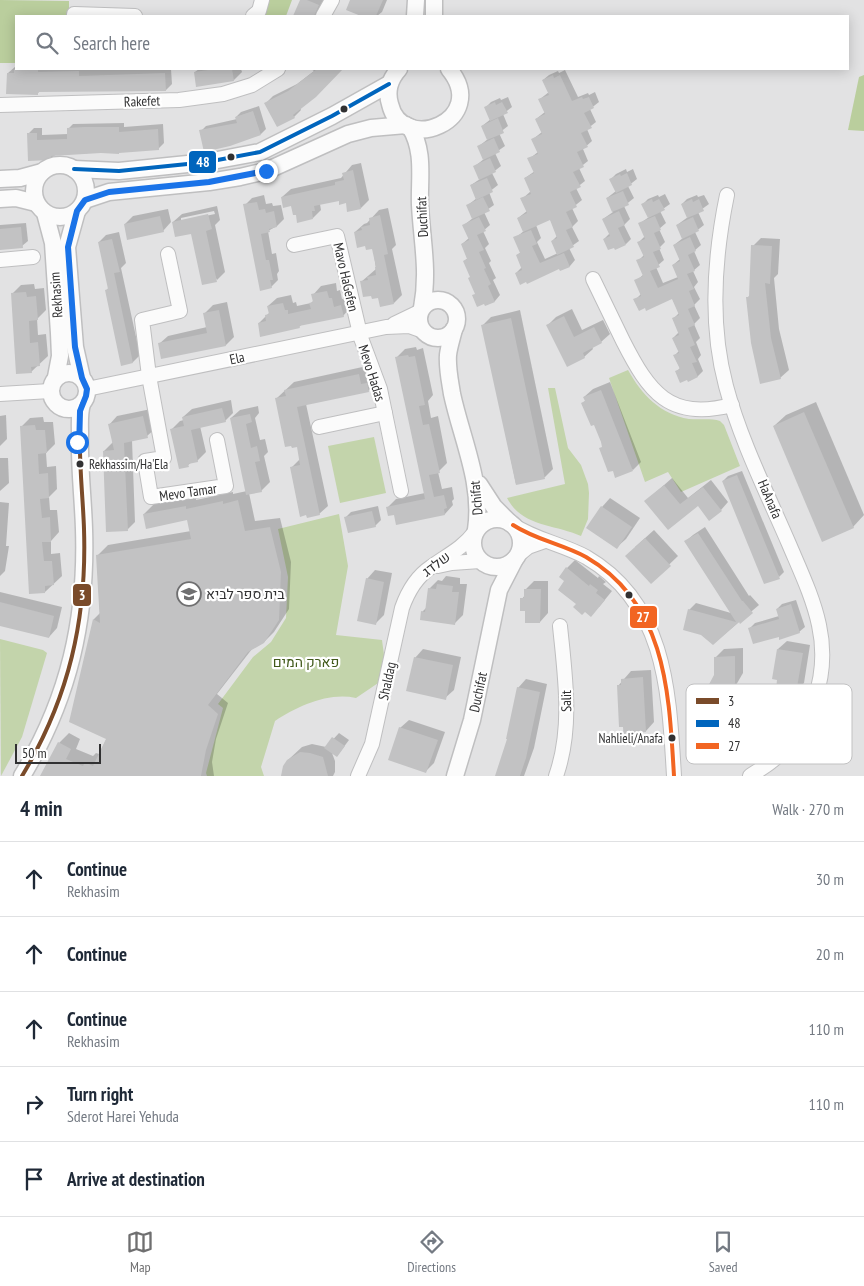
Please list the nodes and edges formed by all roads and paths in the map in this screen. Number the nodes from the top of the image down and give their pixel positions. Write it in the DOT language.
graph roads {
  1 [pos="262,0"];
  2 [pos="332,0"];
  3 [pos="416,0"];
  4 [pos="434,0"];
  5 [pos="74,15"];
  6 [pos="95,15"];
  7 [pos="254,15"];
  8 [pos="324,15"];
  9 [pos="415,15"];
  10 [pos="434,15"];
  11 [pos="276,70"];
  12 [pos="398,70"];
  13 [pos="450,70"];
  14 [pos="389,84"];
  15 [pos="0,105"];
  16 [pos="408,126"];
  17 [pos="440,127"];
  18 [pos="74,169"];
  19 [pos="421,170"];
  20 [pos="42,172"];
  21 [pos="0,180"];
  22 [pos="727,195"];
  23 [pos="0,200"];
  24 [pos="81,206"];
  25 [pos="41,208"];
  26 [pos="294,245"];
  27 [pos="168,254"];
  28 [pos="33,257"];
  29 [pos="0,260"];
  30 [pos="426,265"];
  31 [pos="593,279"];
  32 [pos="449,302"];
  33 [pos="421,309"];
  34 [pos="386,327"];
  35 [pos="454,329"];
  36 [pos="359,332"];
  37 [pos="427,333"];
  38 [pos="448,372"];
  39 [pos="149,376"];
  40 [pos="53,384"];
  41 [pos="83,390"];
  42 [pos="0,394"];
  43 [pos="732,405"];
  44 [pos="63,408"];
  45 [pos="385,413"];
  46 [pos="320,427"];
  47 [pos="217,440"];
  48 [pos="79,450"];
  49 [pos="473,470"];
  50 [pos="401,491"];
  51 [pos="511,524"];
  52 [pos="475,532"];
  53 [pos="544,541"];
  54 [pos="516,558"];
  55 [pos="482,562"];
  56 [pos="412,586"];
  57 [pos="496,606"];
  58 [pos="560,626"];
  59 [pos="819,684"];
  60 [pos="768,764"];
  61 [pos="22,776"];
  62 [pos="358,776"];
  63 [pos="455,776"];
  64 [pos="556,776"];
  65 [pos="674,776"];
  66 [pos="750,776"];
  1 -- 7 [label="street"];
  2 -- 8 [label="street"];
  3 -- 9 [label="street"];
  4 -- 10 [label="street"];
  5 -- 6 [label="street"];
  11 -- 15 [label="street, Rakefet"];
  12 -- 14 [label="street"];
  13 -- 17 [label="street"];
  14 -- 16 [label="street"];
  14 -- 18 [label="street"];
  16 -- 17 [label="street"];
  16 -- 19 [label="street"];
  16 -- 24 [label="street"];
  17 -- 19 [label="street"];
  18 -- 20 [label="street"];
  18 -- 24 [label="street"];
  19 -- 30 [label="street, Duchifat"];
  20 -- 21 [label="street"];
  20 -- 25 [label="street"];
  22 -- 43 [label="street, HaAnafa"];
  23 -- 25 [label="street"];
  24 -- 25 [label="street"];
  24 -- 41 [label="street, Rekhasim"];
  25 -- 40 [label="street, Rekhasim"];
  26 -- 36 [label="street, Mavo HaGefen"];
  27 -- 39 [label="street"];
  28 -- 29 [label="street"];
  30 -- 32 [label="street"];
  30 -- 33 [label="street"];
  31 -- 43 [label="street"];
  32 -- 33 [label="street"];
  32 -- 35 [label="street"];
  33 -- 34 [label="street, Ela"];
  33 -- 37 [label="street"];
  34 -- 36 [label="street, Ela"];
  34 -- 37 [label="street, Ela"];
  35 -- 37 [label="street"];
  35 -- 38 [label="street"];
  36 -- 39 [label="street, Ela"];
  36 -- 45 [label="street, Mevo Hadas"];
  37 -- 38 [label="street"];
  38 -- 49 [label="street"];
  39 -- 41 [label="street, Ela"];
  39 -- 47 [label="street, Mevo Tamar"];
  40 -- 41 [label="street"];
  40 -- 42 [label="street"];
  40 -- 44 [label="street"];
  41 -- 44 [label="street"];
  41 -- 48 [label="street, Rekhasim"];
  43 -- 59 [label="street, HaAnafa"];
  44 -- 48 [label="street, Rekhasim"];
  45 -- 46 [label="street, Mevo Hadas"];
  45 -- 50 [label="street, Mevo Hadas"];
  48 -- 61 [label="street, Rekhasim"];
  49 -- 51 [label="street, Dchifat"];
  49 -- 52 [label="street, Dchifat"];
  51 -- 52 [label="street"];
  51 -- 53 [label="street"];
  51 -- 54 [label="street"];
  52 -- 55 [label="street"];
  52 -- 56 [label="street, שלדג"];
  53 -- 54 [label="street"];
  53 -- 65 [label="street"];
  54 -- 55 [label="street"];
  54 -- 57 [label="street, Duchifat"];
  55 -- 56 [label="street, שלדג"];
  55 -- 57 [label="street, Duchifat"];
  56 -- 62 [label="street, Shaldag"];
  57 -- 63 [label="street, Duchifat"];
  58 -- 64 [label="street, Salit"];
  60 -- 66 [label="street, HaAnafa"];
}
